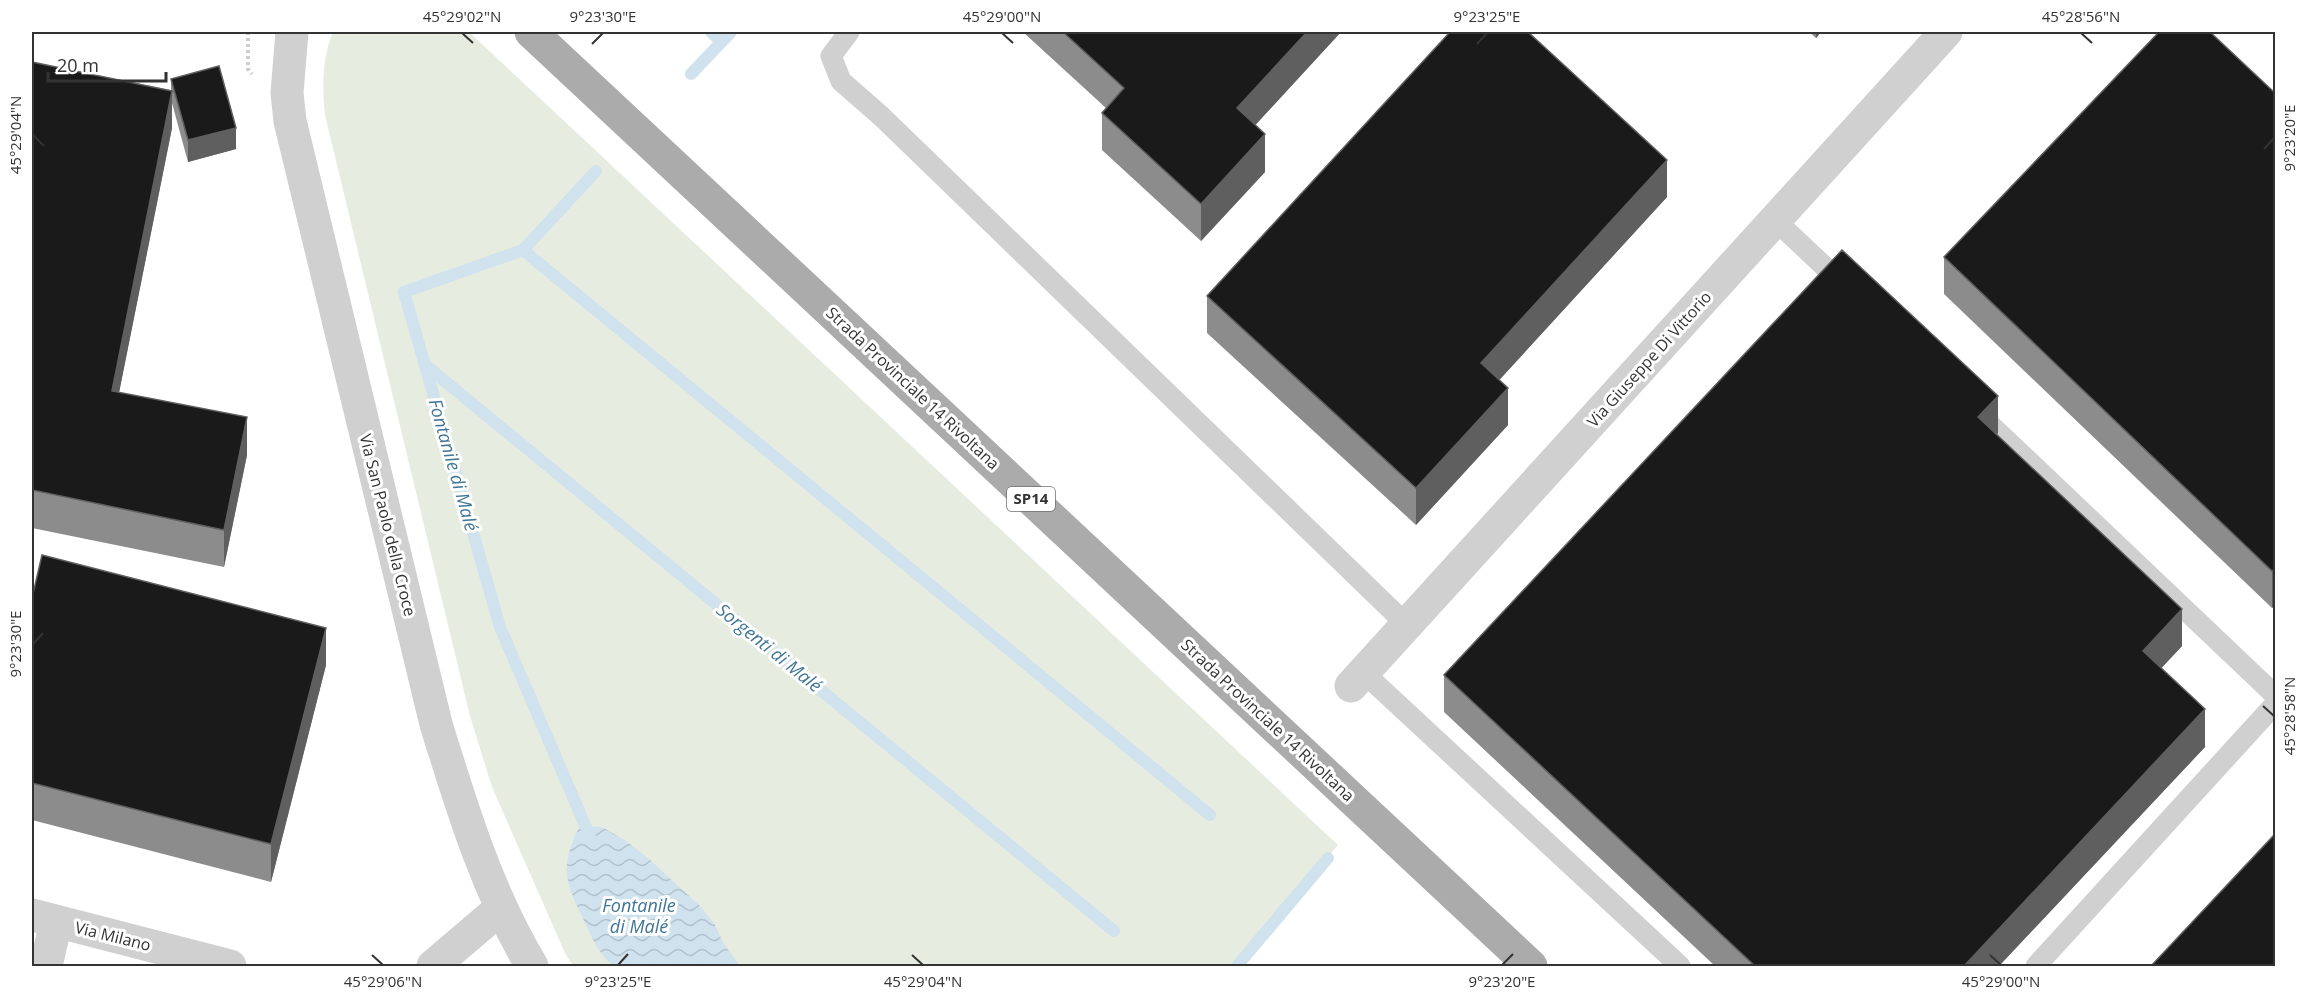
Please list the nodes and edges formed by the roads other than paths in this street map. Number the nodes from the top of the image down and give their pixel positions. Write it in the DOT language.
graph roads {
  1 [pos="292,32"];
  2 [pos="312,32"];
  3 [pos="531,32"];
  4 [pos="849,32"];
  5 [pos="1946,32"];
  6 [pos="288,70"];
  7 [pos="1775,220"];
  8 [pos="1856,296"];
  9 [pos="1967,402"];
  10 [pos="1407,625"];
  11 [pos="1358,679"];
  12 [pos="2276,696"];
  13 [pos="2276,704"];
  14 [pos="501,908"];
  15 [pos="44,919"];
  16 [pos="45,966"];
  17 [pos="230,966"];
  18 [pos="433,966"];
  19 [pos="532,966"];
  20 [pos="1531,966"];
  21 [pos="1680,966"];
  22 [pos="2037,966"];
  1 -- 6 [label="street, Via San Paolo della Croce"];
  2 -- 6 [label="street"];
  3 -- 20 [label="main road, Strada Provinciale 14 Rivoltana / SP14"];
  4 -- 10 [label="lane"];
  5 -- 7 [label="street, Via Giuseppe Di Vittorio"];
  6 -- 14 [label="street, Via San Paolo della Croce"];
  7 -- 8 [label="lane"];
  7 -- 10 [label="street, Via Giuseppe Di Vittorio"];
  9 -- 12 [label="lane"];
  10 -- 11 [label="street, Via Giuseppe Di Vittorio"];
  11 -- 21 [label="lane"];
  13 -- 22 [label="lane"];
  14 -- 18 [label="street"];
  14 -- 19 [label="street, Via San Paolo della Croce"];
  15 -- 16 [label="street"];
  15 -- 17 [label="street, Via Milano"];
}
